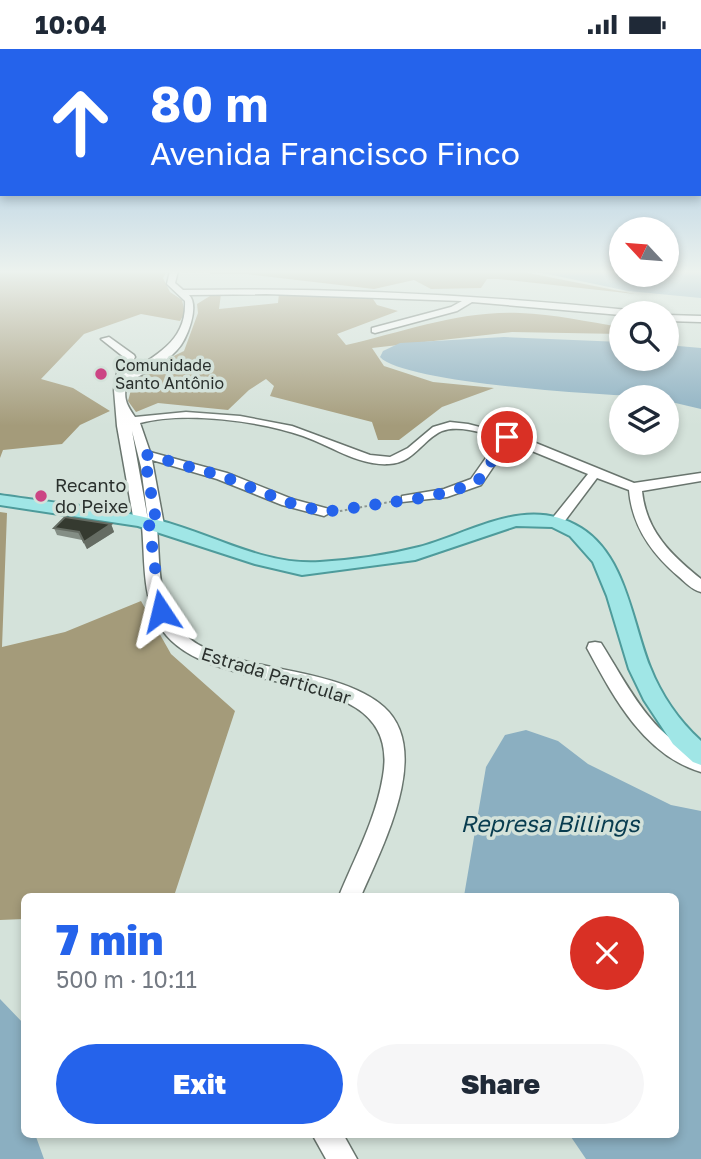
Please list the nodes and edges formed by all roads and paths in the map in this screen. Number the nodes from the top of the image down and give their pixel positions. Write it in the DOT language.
graph roads {
  1 [pos="185,323"];
  2 [pos="402,323"];
  3 [pos="375,330"];
  4 [pos="106,339"];
  5 [pos="122,381"];
  6 [pos="128,423"];
  7 [pos="507,437"];
  8 [pos="144,454"];
  9 [pos="595,473"];
  10 [pos="701,477"];
  11 [pos="635,488"];
  12 [pos="407,499"];
  13 [pos="0,500"];
  14 [pos="324,512"];
  15 [pos="556,523"];
  16 [pos="149,524"];
  17 [pos="701,587"];
  18 [pos="176,636"];
  19 [pos="595,648"];
  20 [pos="701,755"];
  21 [pos="701,763"];
  22 [pos="351,893"];
  23 [pos="329,1138"];
  24 [pos="343,1159"];
  1 -- 5 [label="street"];
  2 -- 3 [label="street"];
  4 -- 5 [label="street"];
  5 -- 6 [label="street"];
  6 -- 7 [label="street"];
  6 -- 8 [label="street"];
  6 -- 16 [label="street"];
  7 -- 9 [label="street"];
  7 -- 12 [label="street"];
  8 -- 14 [label="street"];
  8 -- 16 [label="street"];
  9 -- 11 [label="street"];
  9 -- 15 [label="street"];
  10 -- 11 [label="street"];
  11 -- 17 [label="street"];
  12 -- 14 [label="path"];
  13 -- 16 [label="main road"];
  15 -- 16 [label="main road"];
  15 -- 20 [label="main road"];
  16 -- 18 [label="street"];
  18 -- 22 [label="street, Estrada Particular"];
  19 -- 21 [label="street"];
  23 -- 24 [label="street"];
}
